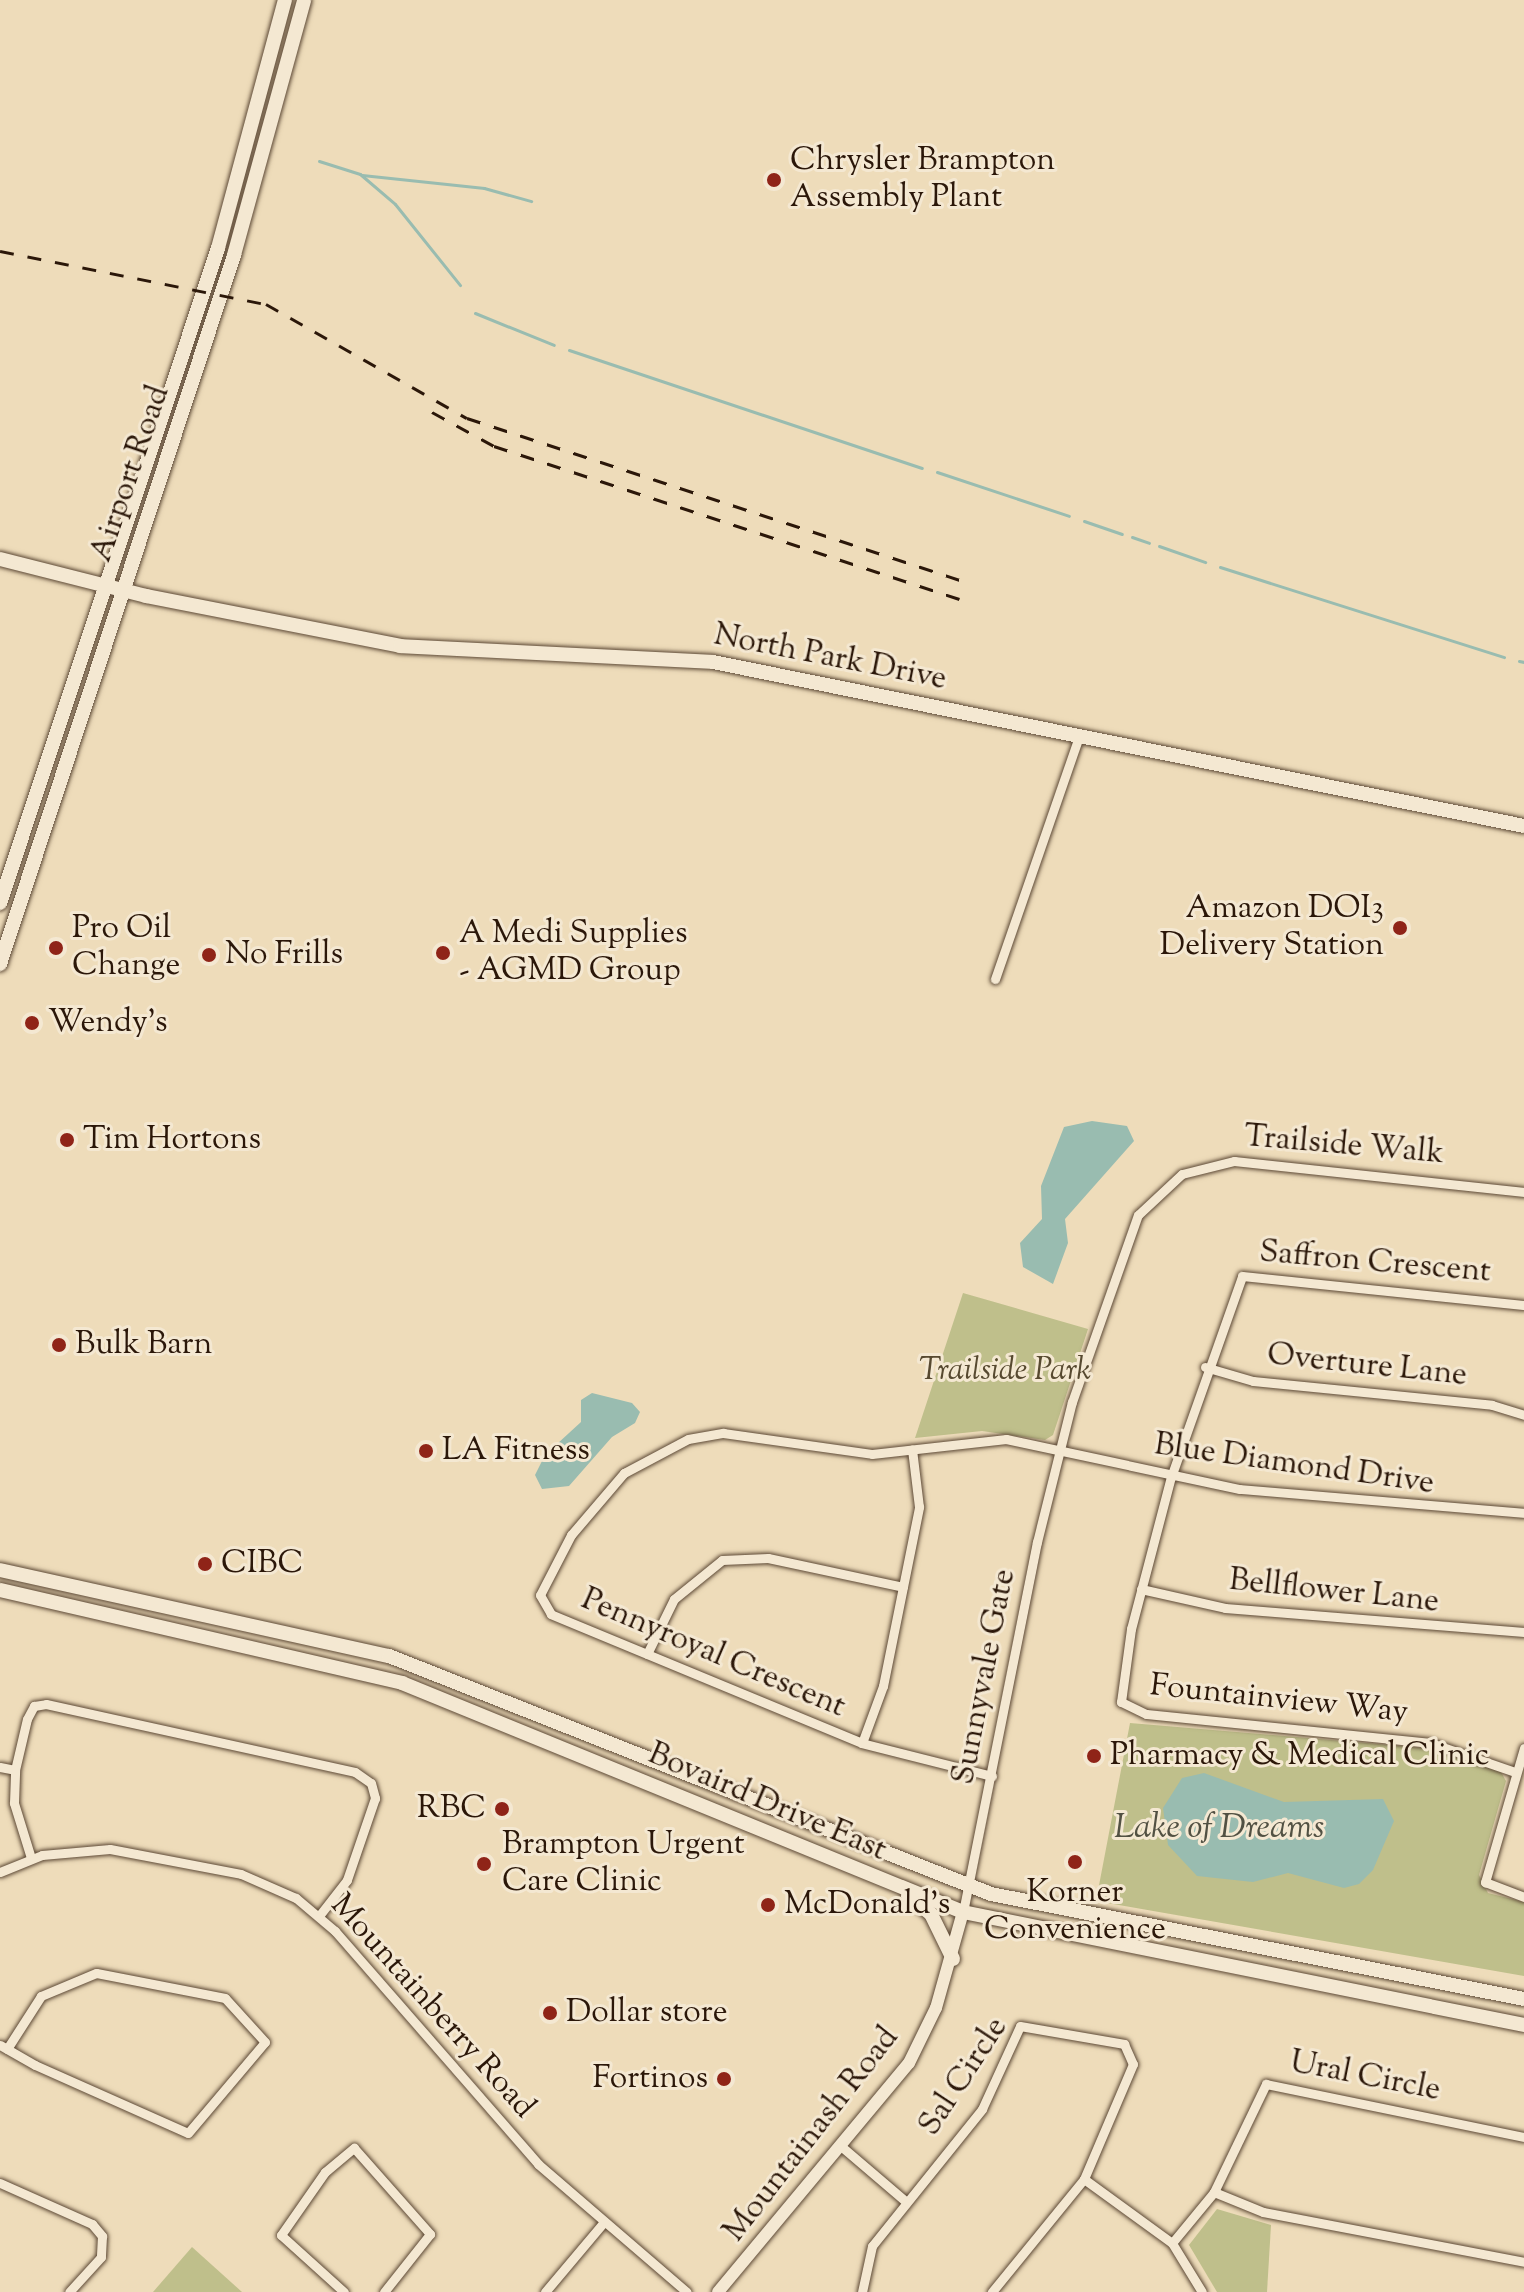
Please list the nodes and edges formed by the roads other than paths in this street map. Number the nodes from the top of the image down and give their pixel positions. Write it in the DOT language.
graph roads {
  1 [pos="285,0"];
  2 [pos="304,0"];
  3 [pos="0,559"];
  4 [pos="104,584"];
  5 [pos="121,589"];
  6 [pos="1079,736"];
  7 [pos="1524,826"];
  8 [pos="0,903"];
  9 [pos="0,964"];
  10 [pos="995,979"];
  11 [pos="1524,1192"];
  12 [pos="1524,1305"];
  13 [pos="1205,1367"];
  14 [pos="1524,1415"];
  15 [pos="912,1449"];
  16 [pos="1059,1452"];
  17 [pos="1171,1477"];
  18 [pos="1524,1513"];
  19 [pos="0,1570"];
  20 [pos="903,1587"];
  21 [pos="1141,1589"];
  22 [pos="0,1590"];
  23 [pos="1524,1632"];
  24 [pos="647,1654"];
  25 [pos="507,1700"];
  26 [pos="488,1716"];
  27 [pos="862,1743"];
  28 [pos="1524,1748"];
  29 [pos="0,1767"];
  30 [pos="15,1770"];
  31 [pos="1515,1772"];
  32 [pos="992,1776"];
  33 [pos="31,1858"];
  34 [pos="0,1872"];
  35 [pos="969,1887"];
  36 [pos="898,1888"];
  37 [pos="1524,1897"];
  38 [pos="963,1912"];
  39 [pos="319,1916"];
  40 [pos="953,1959"];
  41 [pos="1524,1999"];
  42 [pos="1524,2025"];
  43 [pos="4,2047"];
  44 [pos="1524,2137"];
  45 [pos="842,2147"];
  46 [pos="1084,2179"];
  47 [pos="0,2183"];
  48 [pos="1214,2192"];
  49 [pos="904,2200"];
  50 [pos="604,2222"];
  51 [pos="1172,2243"];
  52 [pos="1524,2262"];
  53 [pos="69,2292"];
  54 [pos="344,2292"];
  55 [pos="384,2292"];
  56 [pos="545,2292"];
  57 [pos="687,2292"];
  58 [pos="718,2292"];
  59 [pos="862,2292"];
  60 [pos="992,2292"];
  61 [pos="1202,2292"];
  1 -- 4 [label="main road, Airport Road"];
  2 -- 5 [label="main road, Airport Road"];
  3 -- 4 [label="main road, North Park Drive"];
  4 -- 5 [label="main road, North Park Drive"];
  4 -- 8 [label="main road, Airport Road"];
  5 -- 6 [label="main road, North Park Drive"];
  5 -- 9 [label="main road, Airport Road"];
  6 -- 7 [label="main road, North Park Drive"];
  6 -- 10 [label="street"];
  11 -- 16 [label="street, Trailside Walk"];
  12 -- 13 [label="street, Saffron Crescent"];
  13 -- 14 [label="street, Overture Lane"];
  13 -- 17 [label="street, Saffron Crescent"];
  15 -- 16 [label="street, Pennyroyal Crescent"];
  15 -- 20 [label="street"];
  15 -- 24 [label="street, Pennyroyal Crescent"];
  16 -- 17 [label="street, Blue Diamond Drive"];
  16 -- 32 [label="street, Sunnyvale Gate"];
  17 -- 18 [label="street, Blue Diamond Drive"];
  17 -- 21 [label="street, Fountainview Way"];
  19 -- 25 [label="main road, Bovaird Drive East"];
  20 -- 24 [label="street"];
  20 -- 27 [label="street"];
  21 -- 23 [label="street, Bellflower Lane"];
  21 -- 31 [label="street, Fountainview Way"];
  22 -- 26 [label="main road, Bovaird Drive East"];
  24 -- 27 [label="street, Pennyroyal Crescent"];
  25 -- 26 [label="main road"];
  25 -- 35 [label="main road, Bovaird Drive East"];
  26 -- 36 [label="main road, Bovaird Drive East"];
  27 -- 32 [label="street, Pennyroyal Crescent"];
  28 -- 31 [label="street"];
  29 -- 30 [label="street"];
  30 -- 33 [label="street"];
  30 -- 39 [label="street"];
  31 -- 37 [label="street"];
  32 -- 35 [label="street, Sunnyvale Gate"];
  33 -- 34 [label="street, Mountainberry Road"];
  33 -- 39 [label="street, Mountainberry Road"];
  35 -- 38 [label="street, Sunnyvale Gate"];
  35 -- 41 [label="main road, Bovaird Drive East"];
  36 -- 38 [label="main road, Bovaird Drive East"];
  36 -- 40 [label="main road"];
  38 -- 40 [label="street, Mountainash Road"];
  38 -- 42 [label="main road, Bovaird Drive East"];
  39 -- 50 [label="street, Mountainberry Road"];
  40 -- 45 [label="street, Mountainash Road"];
  43 -- 43 [label="street"];
  44 -- 48 [label="street, Ural Circle"];
  45 -- 49 [label="street"];
  45 -- 58 [label="street, Mountainash Road"];
  46 -- 49 [label="street, Sal Circle"];
  46 -- 51 [label="street"];
  46 -- 60 [label="street, Sal Circle"];
  47 -- 53 [label="street"];
  48 -- 51 [label="street, Ural Circle"];
  48 -- 52 [label="street"];
  49 -- 59 [label="street, Sal Circle"];
  50 -- 56 [label="street"];
  50 -- 57 [label="street, Mountainberry Road"];
  51 -- 61 [label="street"];
  54 -- 55 [label="street"];
}
